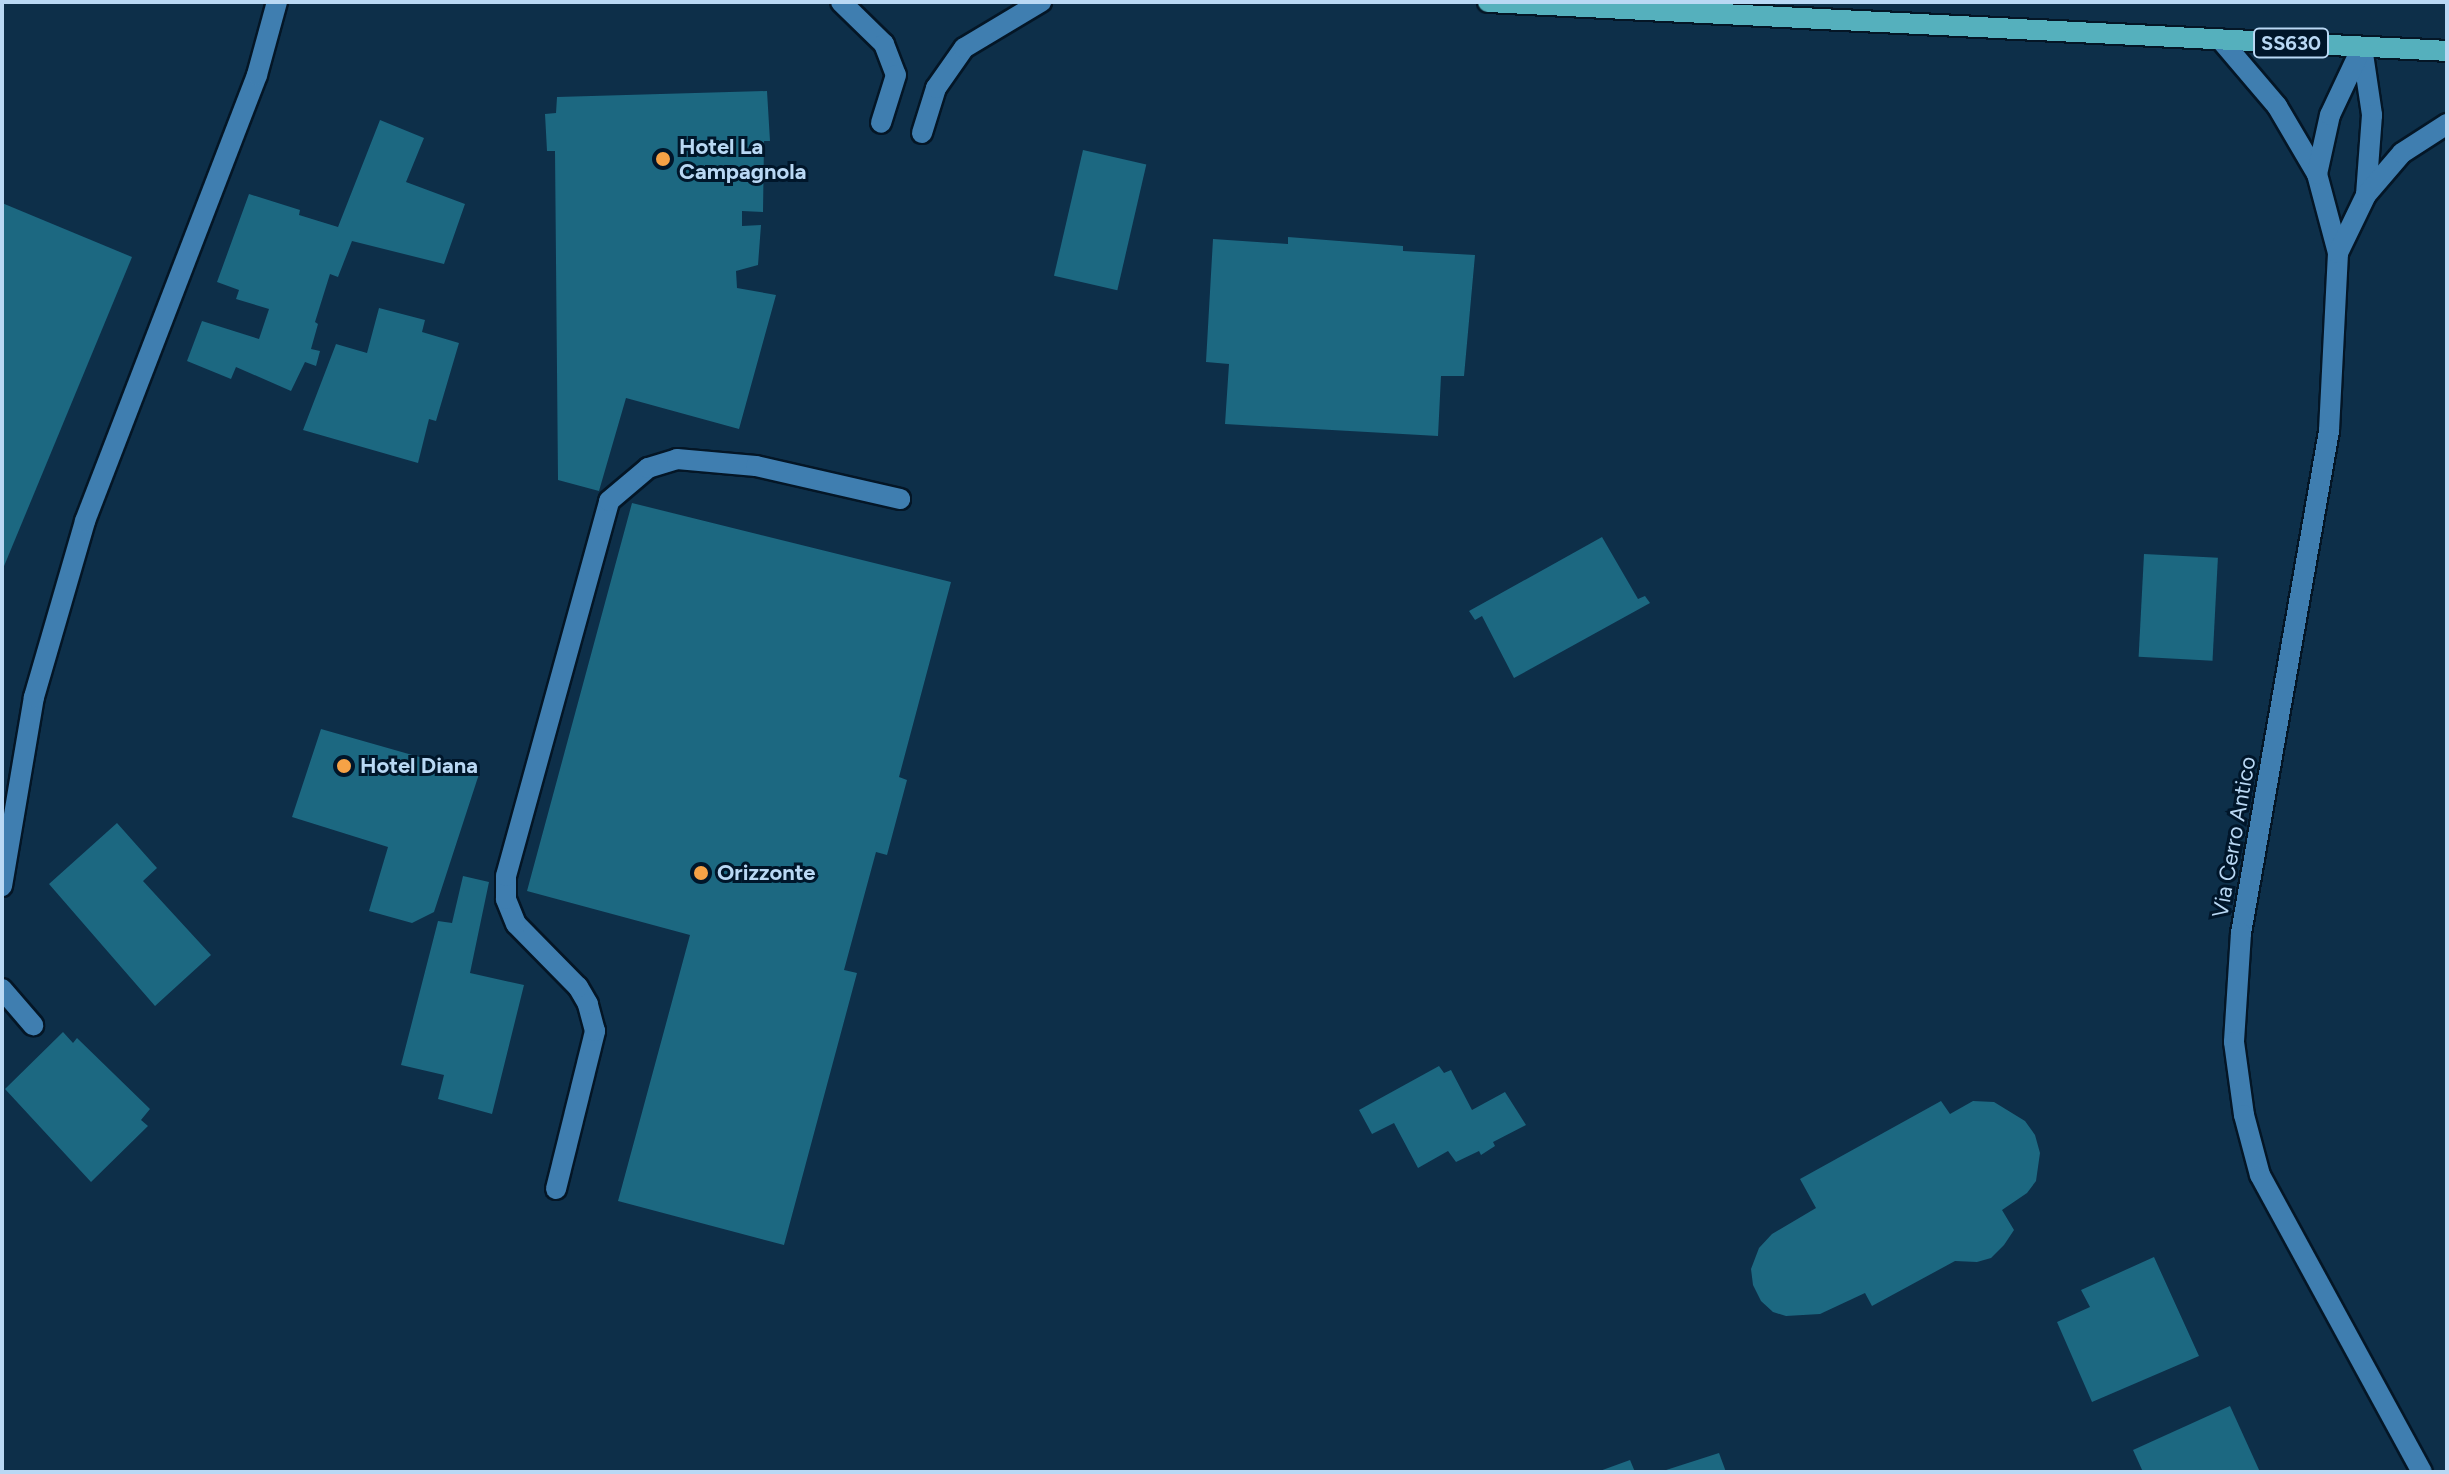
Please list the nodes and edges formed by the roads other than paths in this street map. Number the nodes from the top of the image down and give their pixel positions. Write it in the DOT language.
graph roads {
  1 [pos="277,2"];
  2 [pos="841,2"];
  3 [pos="1041,2"];
  4 [pos="1488,2"];
  5 [pos="2220,39"];
  6 [pos="2362,47"];
  7 [pos="2447,51"];
  8 [pos="881,123"];
  9 [pos="2447,124"];
  10 [pos="922,133"];
  11 [pos="2317,174"];
  12 [pos="2366,195"];
  13 [pos="2338,253"];
  14 [pos="900,499"];
  15 [pos="2,886"];
  16 [pos="2,989"];
  17 [pos="33,1025"];
  18 [pos="556,1189"];
  19 [pos="2422,1472"];
  1 -- 15 [label="street"];
  2 -- 8 [label="street"];
  3 -- 10 [label="street"];
  4 -- 5 [label="main road, SS630"];
  5 -- 6 [label="main road, SS630"];
  5 -- 11 [label="street, Via Cerro Antico"];
  6 -- 7 [label="main road, SS630"];
  6 -- 11 [label="street, Via Cerro Antico"];
  6 -- 12 [label="street"];
  9 -- 12 [label="street"];
  11 -- 13 [label="street, Via Cerro Antico"];
  12 -- 13 [label="street"];
  13 -- 19 [label="street, Via Cerro Antico"];
  14 -- 18 [label="street"];
  16 -- 17 [label="street"];
}
